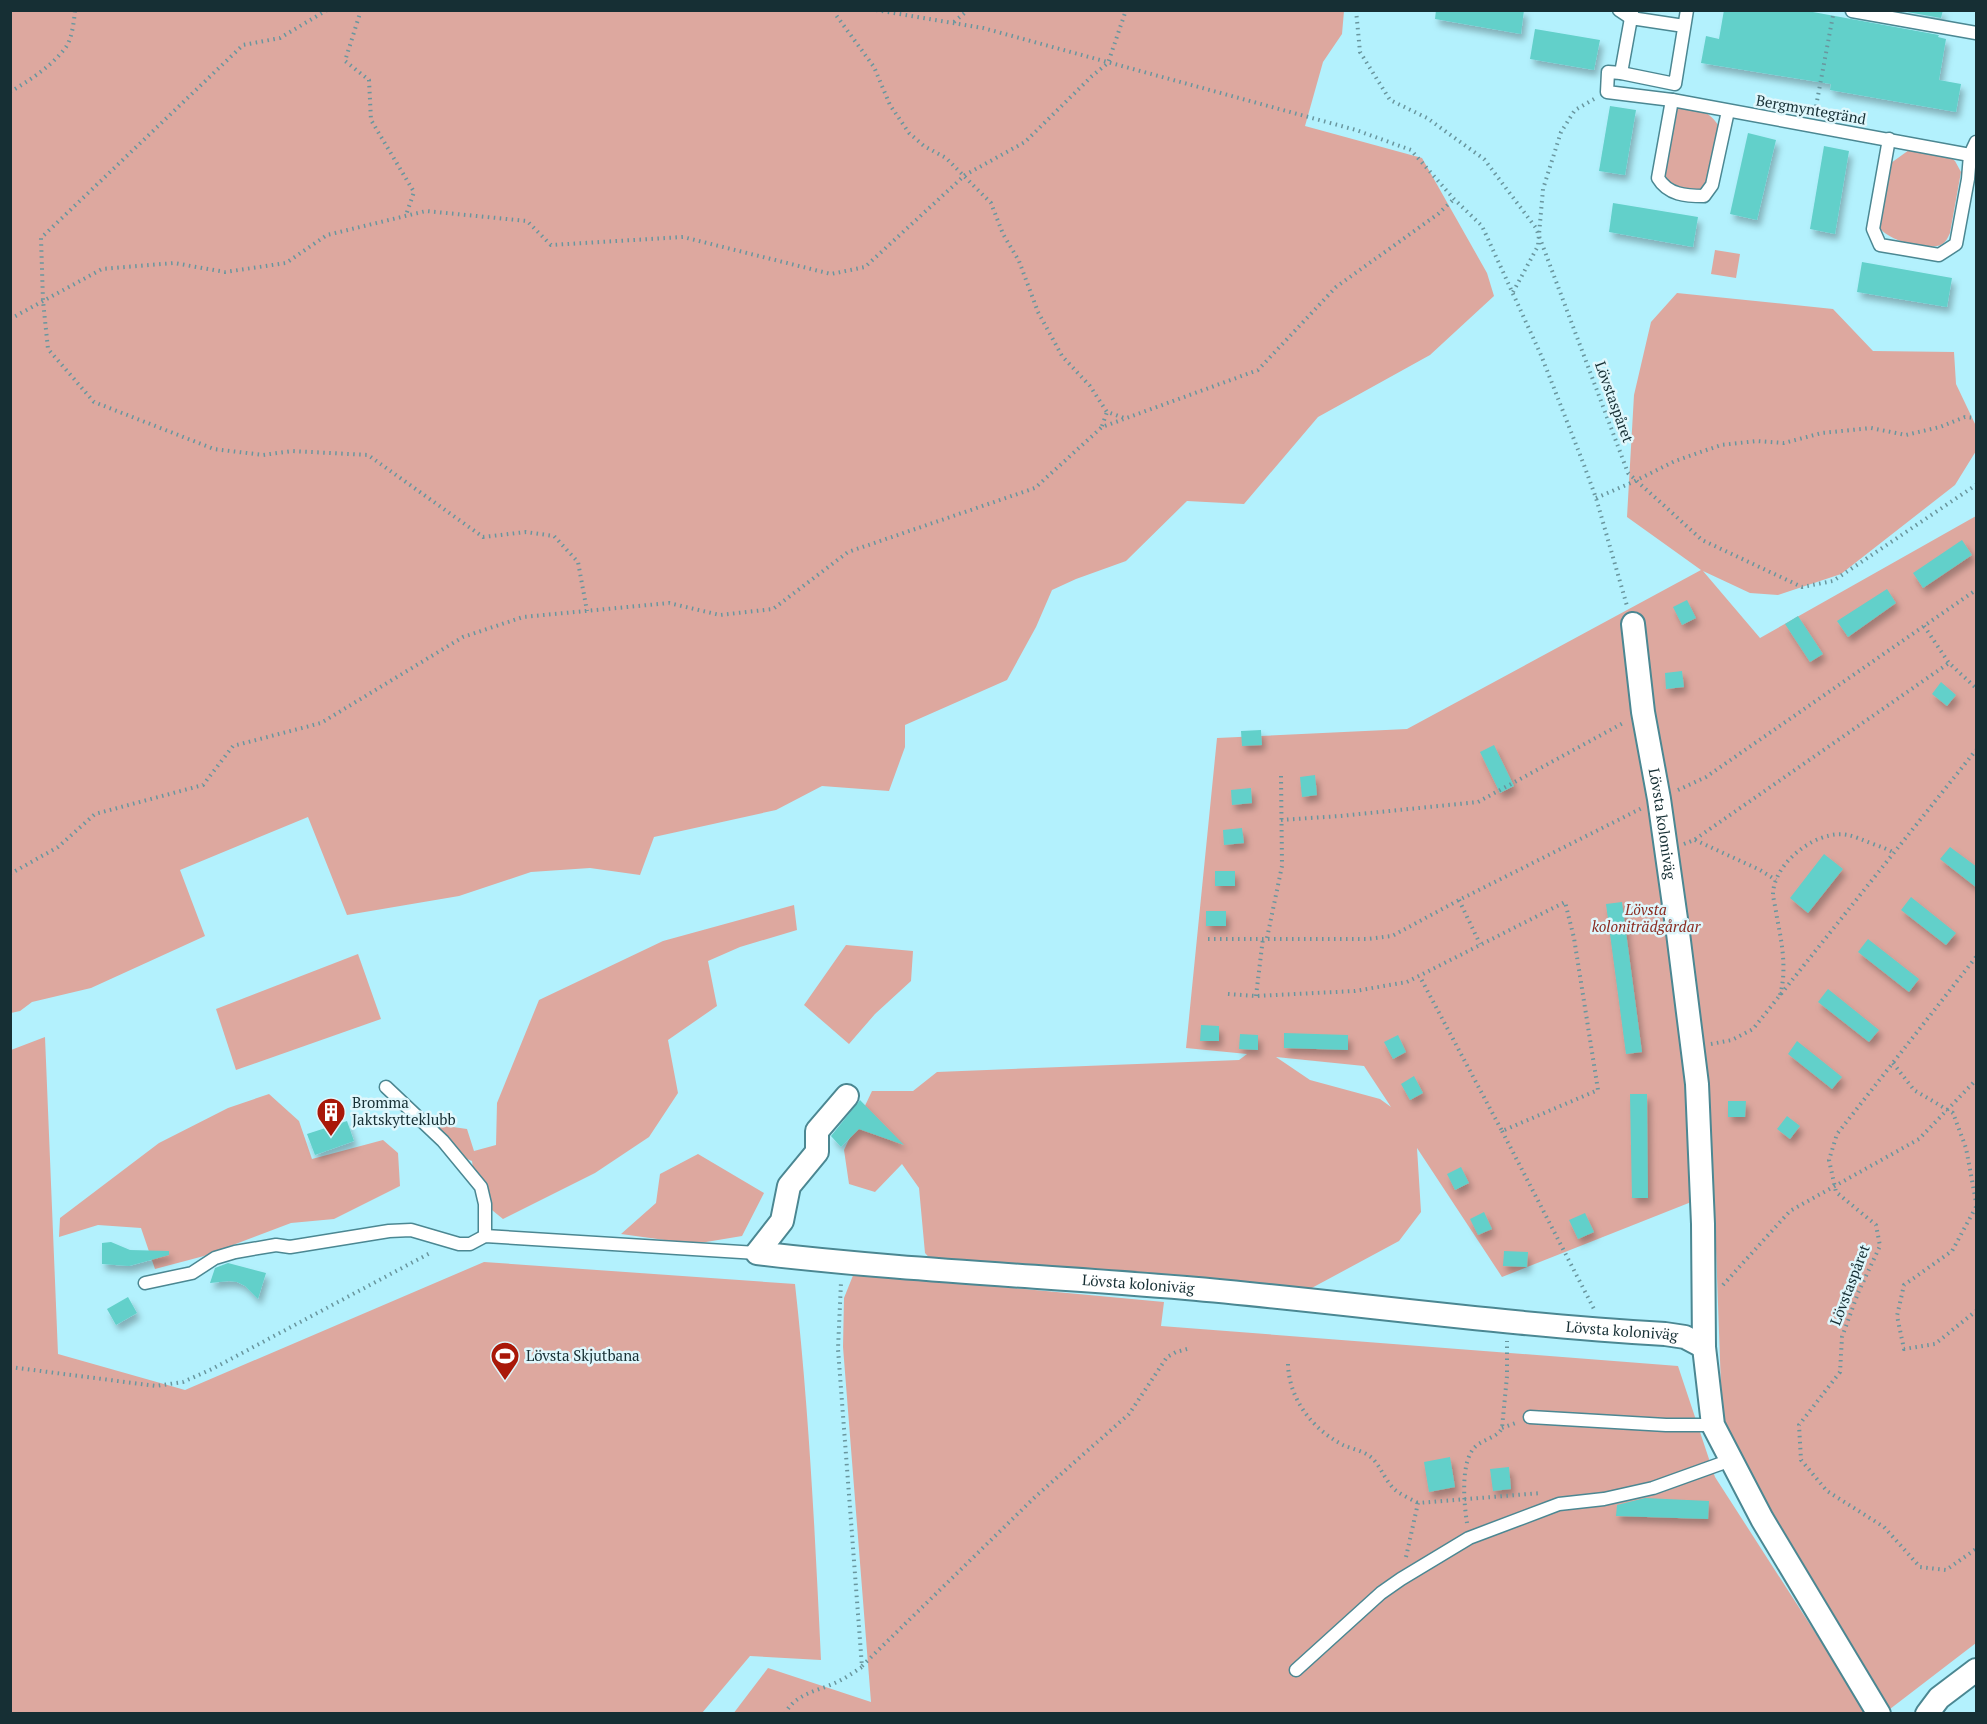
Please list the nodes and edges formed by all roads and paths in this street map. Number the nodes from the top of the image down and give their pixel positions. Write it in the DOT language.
graph roads {
  1 [pos="75,10"];
  2 [pos="327,10"];
  3 [pos="361,10"];
  4 [pos="836,10"];
  5 [pos="876,10"];
  6 [pos="968,10"];
  7 [pos="1126,10"];
  8 [pos="1356,10"];
  9 [pos="1619,10"];
  10 [pos="1687,10"];
  11 [pos="1834,10"];
  12 [pos="1852,11"];
  13 [pos="1632,14"];
  14 [pos="954,23"];
  15 [pos="1684,26"];
  16 [pos="1977,33"];
  17 [pos="1108,63"];
  18 [pos="1621,73"];
  19 [pos="10,92"];
  20 [pos="1607,92"];
  21 [pos="1672,100"];
  22 [pos="1728,111"];
  23 [pos="1813,124"];
  24 [pos="1889,139"];
  25 [pos="1977,142"];
  26 [pos="1973,157"];
  27 [pos="965,175"];
  28 [pos="1454,199"];
  29 [pos="406,216"];
  30 [pos="1539,235"];
  31 [pos="1512,292"];
  32 [pos="43,301"];
  33 [pos="10,319"];
  34 [pos="1107,412"];
  35 [pos="1125,418"];
  36 [pos="1977,418"];
  37 [pos="1102,427"];
  38 [pos="1636,481"];
  39 [pos="1977,485"];
  40 [pos="1596,498"];
  41 [pos="1977,590"];
  42 [pos="587,611"];
  43 [pos="1633,624"];
  44 [pos="1924,626"];
  45 [pos="1949,663"];
  46 [pos="1977,688"];
  47 [pos="1643,712"];
  48 [pos="1977,750"];
  49 [pos="1281,775"];
  50 [pos="1659,799"];
  51 [pos="1281,820"];
  52 [pos="1694,840"];
  53 [pos="1666,850"];
  54 [pos="1894,853"];
  55 [pos="10,874"];
  56 [pos="1776,880"];
  57 [pos="1459,900"];
  58 [pos="1265,938"];
  59 [pos="1208,939"];
  60 [pos="1480,944"];
  61 [pos="1977,957"];
  62 [pos="1420,977"];
  63 [pos="1228,994"];
  64 [pos="1256,996"];
  65 [pos="1779,998"];
  66 [pos="1693,1048"];
  67 [pos="1893,1063"];
  68 [pos="1977,1080"];
  69 [pos="386,1087"];
  70 [pos="847,1096"];
  71 [pos="1948,1110"];
  72 [pos="1502,1131"];
  73 [pos="1835,1186"];
  74 [pos="1977,1202"];
  75 [pos="1977,1207"];
  76 [pos="485,1236"];
  77 [pos="459,1244"];
  78 [pos="756,1253"];
  79 [pos="842,1263"];
  80 [pos="145,1283"];
  81 [pos="1704,1306"];
  82 [pos="1977,1311"];
  83 [pos="1507,1323"];
  84 [pos="1610,1337"];
  85 [pos="1704,1347"];
  86 [pos="1187,1349"];
  87 [pos="1288,1364"];
  88 [pos="10,1367"];
  89 [pos="1530,1417"];
  90 [pos="1713,1425"];
  91 [pos="1731,1460"];
  92 [pos="1464,1500"];
  93 [pos="1418,1503"];
  94 [pos="1559,1504"];
  95 [pos="1469,1538"];
  96 [pos="1977,1549"];
  97 [pos="1401,1579"];
  98 [pos="862,1667"];
  99 [pos="1977,1670"];
  100 [pos="1296,1671"];
  101 [pos="785,1713"];
  102 [pos="1880,1713"];
  103 [pos="1927,1713"];
  1 -- 19 [label="path"];
  2 -- 32 [label="path"];
  3 -- 29 [label="path"];
  4 -- 27 [label="path"];
  5 -- 14 [label="path"];
  6 -- 14 [label="path"];
  7 -- 17 [label="path"];
  8 -- 30 [label="path, Lövstaspåret"];
  9 -- 13 [label="lane"];
  10 -- 15 [label="lane"];
  11 -- 23 [label="path"];
  12 -- 16 [label="lane"];
  13 -- 15 [label="lane"];
  13 -- 18 [label="lane"];
  14 -- 17 [label="path"];
  15 -- 18 [label="lane"];
  17 -- 27 [label="path"];
  17 -- 28 [label="path"];
  18 -- 20 [label="lane"];
  20 -- 21 [label="lane, Bergmyntegränd"];
  20 -- 30 [label="path"];
  21 -- 22 [label="lane, Bergmyntegränd"];
  21 -- 22 [label="lane"];
  22 -- 23 [label="lane, Bergmyntegränd"];
  23 -- 24 [label="lane, Bergmyntegränd"];
  24 -- 26 [label="lane, Bergmyntegränd"];
  24 -- 26 [label="lane"];
  25 -- 26 [label="lane"];
  27 -- 29 [label="path"];
  27 -- 34 [label="path"];
  28 -- 31 [label="path"];
  28 -- 35 [label="path"];
  29 -- 32 [label="path"];
  30 -- 31 [label="path"];
  30 -- 38 [label="path, Lövstaspåret"];
  31 -- 40 [label="path"];
  32 -- 33 [label="path"];
  32 -- 42 [label="path"];
  34 -- 35 [label="path"];
  34 -- 37 [label="path"];
  35 -- 37 [label="path"];
  36 -- 38 [label="path"];
  37 -- 42 [label="path"];
  38 -- 39 [label="path, Lövstaspåret"];
  38 -- 40 [label="path"];
  40 -- 43 [label="path"];
  41 -- 44 [label="path"];
  42 -- 55 [label="path"];
  43 -- 47 [label="street, Lövsta koloniväg"];
  44 -- 45 [label="path"];
  44 -- 50 [label="path"];
  45 -- 46 [label="path"];
  45 -- 52 [label="path"];
  47 -- 50 [label="street, Lövsta koloniväg"];
  47 -- 51 [label="path"];
  48 -- 54 [label="path"];
  49 -- 51 [label="path"];
  50 -- 53 [label="street, Lövsta koloniväg"];
  50 -- 57 [label="path"];
  51 -- 58 [label="path"];
  52 -- 53 [label="path"];
  52 -- 56 [label="path"];
  53 -- 66 [label="street, Lövsta koloniväg"];
  54 -- 56 [label="path"];
  54 -- 65 [label="path"];
  56 -- 65 [label="path"];
  57 -- 58 [label="path"];
  57 -- 60 [label="path"];
  58 -- 59 [label="path"];
  58 -- 64 [label="path"];
  60 -- 62 [label="path"];
  60 -- 72 [label="path"];
  61 -- 67 [label="path"];
  62 -- 64 [label="path"];
  62 -- 72 [label="path"];
  63 -- 64 [label="path"];
  65 -- 66 [label="path"];
  66 -- 81 [label="street, Lövsta koloniväg"];
  67 -- 71 [label="path"];
  67 -- 73 [label="path"];
  68 -- 71 [label="path"];
  69 -- 76 [label="lane"];
  70 -- 78 [label="street"];
  71 -- 73 [label="path"];
  71 -- 74 [label="path"];
  72 -- 84 [label="path"];
  73 -- 81 [label="path"];
  73 -- 96 [label="path, Lövstaspåret"];
  75 -- 82 [label="path"];
  76 -- 77 [label="lane"];
  76 -- 78 [label="lane"];
  77 -- 80 [label="lane"];
  77 -- 88 [label="path"];
  78 -- 79 [label="street, Lövsta koloniväg"];
  79 -- 83 [label="street, Lövsta koloniväg"];
  79 -- 98 [label="path"];
  81 -- 85 [label="street, Lövsta koloniväg"];
  83 -- 84 [label="street, Lövsta koloniväg"];
  83 -- 92 [label="path"];
  84 -- 85 [label="street, Lövsta koloniväg"];
  85 -- 90 [label="street, Lövsta koloniväg"];
  86 -- 98 [label="path"];
  87 -- 93 [label="path"];
  89 -- 90 [label="lane"];
  90 -- 91 [label="street, Lövsta koloniväg"];
  91 -- 94 [label="lane"];
  91 -- 102 [label="street, Lövsta koloniväg"];
  92 -- 93 [label="path"];
  92 -- 94 [label="path"];
  92 -- 95 [label="path"];
  93 -- 97 [label="path"];
  94 -- 95 [label="lane"];
  95 -- 97 [label="lane"];
  97 -- 100 [label="lane"];
  98 -- 101 [label="path"];
  99 -- 103 [label="street"];
}
